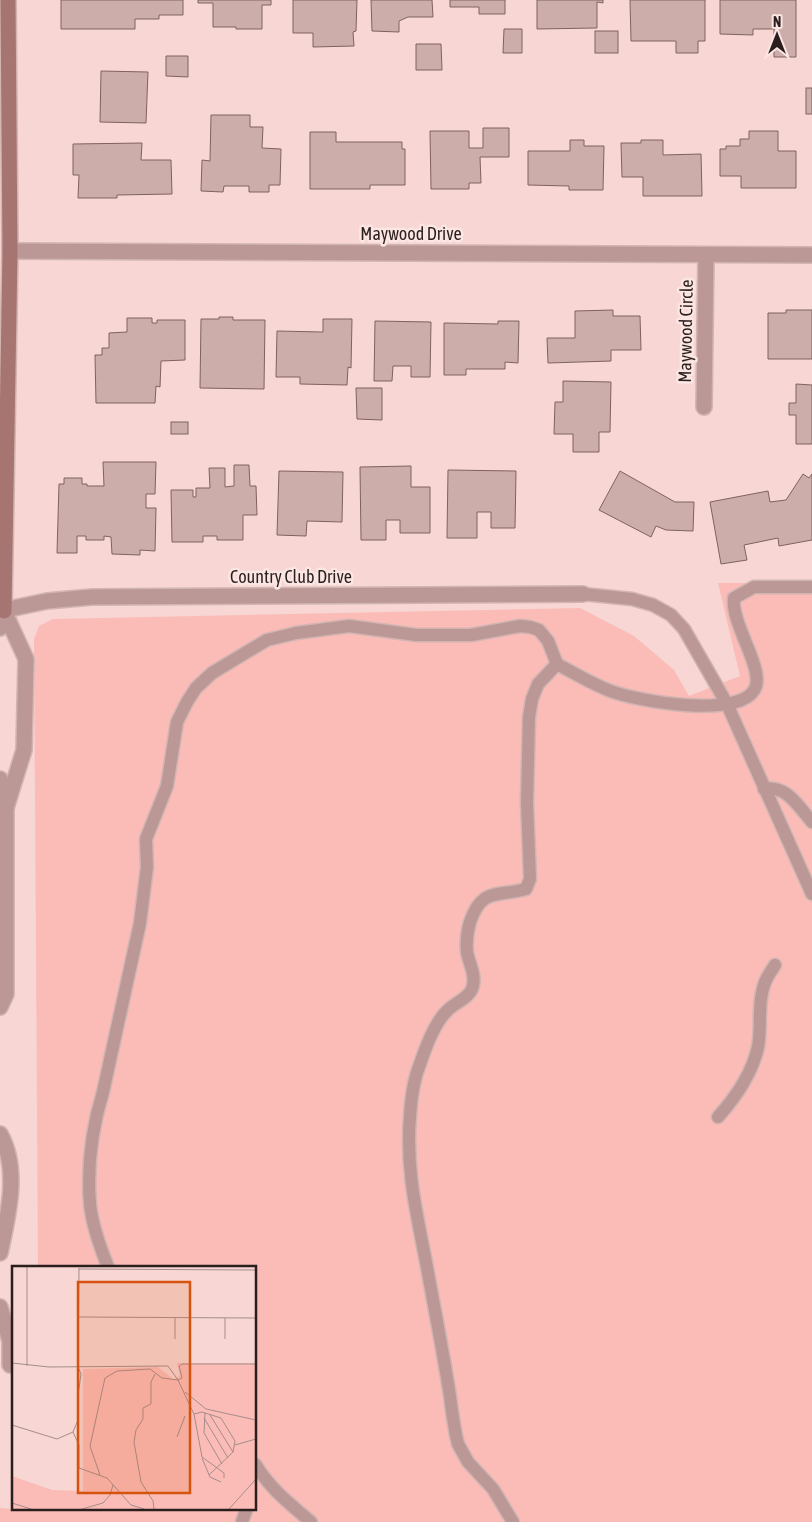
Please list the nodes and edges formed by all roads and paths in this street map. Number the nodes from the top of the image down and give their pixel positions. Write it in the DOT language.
graph roads {
  1 [pos="8,0"];
  2 [pos="10,251"];
  3 [pos="706,255"];
  4 [pos="812,255"];
  5 [pos="704,408"];
  6 [pos="812,588"];
  7 [pos="583,594"];
  8 [pos="2,611"];
  9 [pos="0,628"];
  10 [pos="557,664"];
  11 [pos="727,704"];
  12 [pos="0,779"];
  13 [pos="764,789"];
  14 [pos="6,810"];
  15 [pos="812,822"];
  16 [pos="812,894"];
  17 [pos="775,965"];
  18 [pos="0,1007"];
  19 [pos="718,1117"];
  20 [pos="0,1134"];
  21 [pos="0,1253"];
  22 [pos="108,1266"];
  23 [pos="0,1307"];
  24 [pos="12,1342"];
  25 [pos="10,1365"];
  26 [pos="256,1466"];
  27 [pos="246,1510"];
  28 [pos="242,1522"];
  29 [pos="311,1522"];
  30 [pos="513,1522"];
  1 -- 2 [label="street"];
  2 -- 3 [label="street, Maywood Drive"];
  2 -- 8 [label="street"];
  3 -- 4 [label="street, Maywood Drive"];
  3 -- 5 [label="street, Maywood Circle"];
  6 -- 11 [label="lane"];
  7 -- 8 [label="street, Country Club Drive"];
  7 -- 11 [label="lane"];
  8 -- 9 [label="street"];
  8 -- 14 [label="street"];
  10 -- 11 [label="lane"];
  10 -- 22 [label="lane"];
  10 -- 30 [label="lane"];
  11 -- 13 [label="lane"];
  12 -- 14 [label="street"];
  13 -- 15 [label="lane"];
  13 -- 16 [label="lane"];
  14 -- 18 [label="street"];
  17 -- 19 [label="lane"];
  20 -- 21 [label="street"];
  23 -- 24 [label="street"];
  24 -- 25 [label="street"];
  26 -- 29 [label="lane"];
  27 -- 28 [label="lane"];
}
